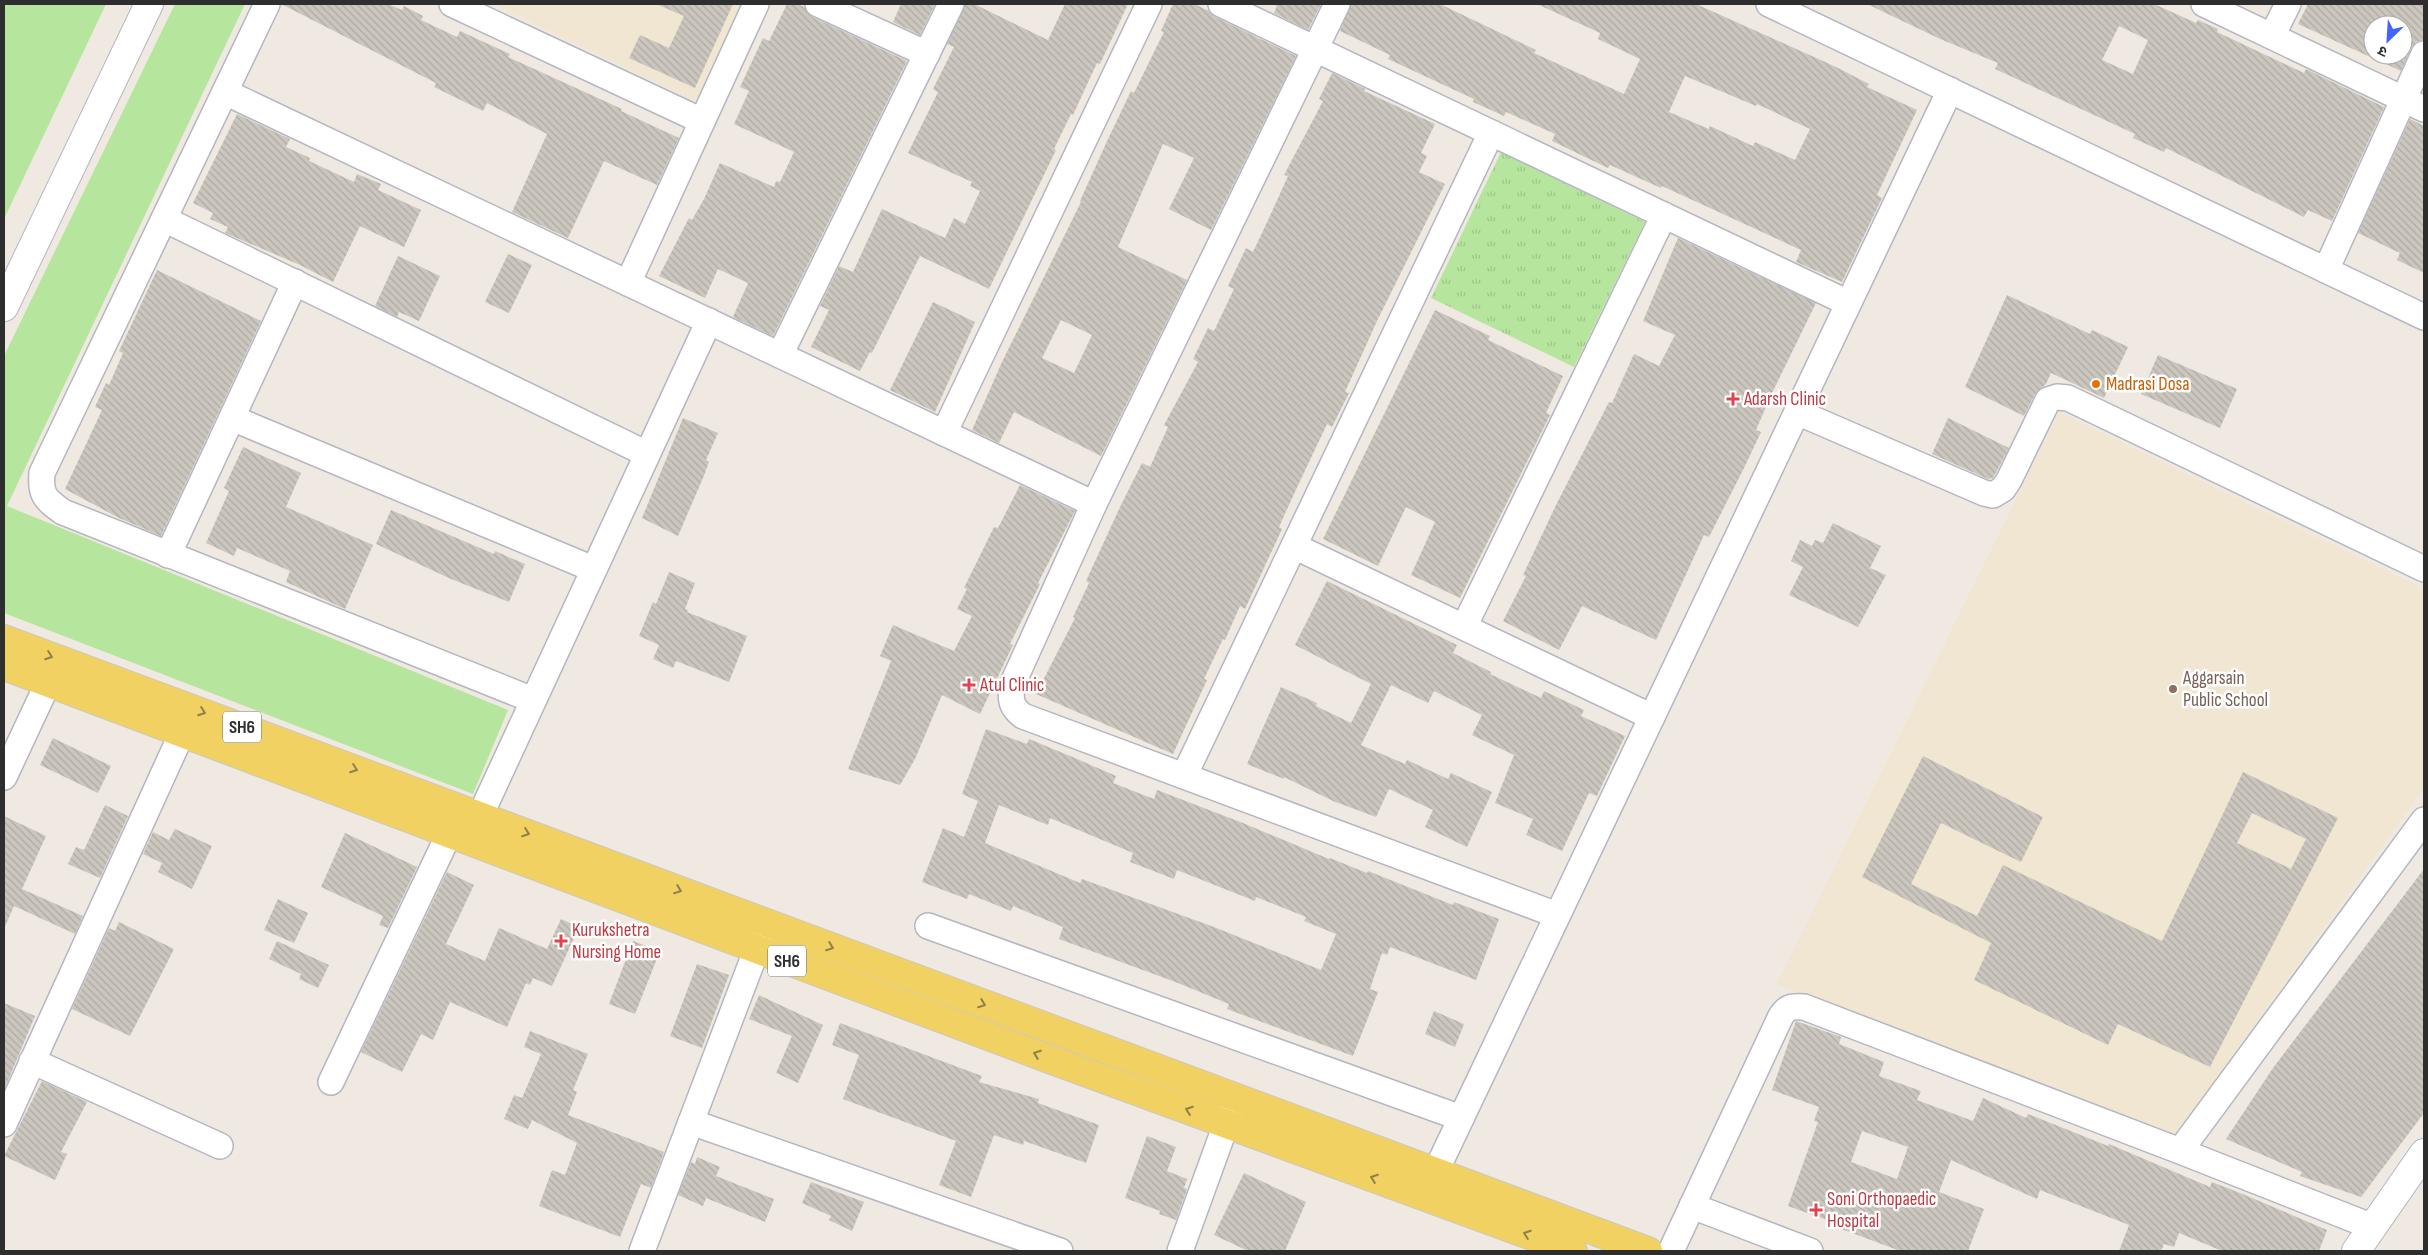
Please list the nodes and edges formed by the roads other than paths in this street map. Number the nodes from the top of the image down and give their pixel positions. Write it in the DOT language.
graph roads {
  1 [pos="149,4"];
  2 [pos="268,4"];
  3 [pos="756,4"];
  4 [pos="818,4"];
  5 [pos="951,4"];
  6 [pos="1149,4"];
  7 [pos="1222,4"];
  8 [pos="1337,4"];
  9 [pos="1770,4"];
  10 [pos="2204,4"];
  11 [pos="2288,4"];
  12 [pos="459,5"];
  13 [pos="2272,36"];
  14 [pos="1315,48"];
  15 [pos="926,54"];
  16 [pos="2424,54"];
  17 [pos="1950,90"];
  18 [pos="225,92"];
  19 [pos="2413,104"];
  20 [pos="702,121"];
  21 [pos="1491,133"];
  22 [pos="1664,215"];
  23 [pos="164,219"];
  24 [pos="2326,270"];
  25 [pos="295,282"];
  26 [pos="628,283"];
  27 [pos="1848,304"];
  28 [pos="4,307"];
  29 [pos="2424,317"];
  30 [pos="708,321"];
  31 [pos="780,356"];
  32 [pos="1796,412"];
  33 [pos="232,418"];
  34 [pos="944,433"];
  35 [pos="647,454"];
  36 [pos="1094,504"];
  37 [pos="1294,546"];
  38 [pos="168,555"];
  39 [pos="593,569"];
  40 [pos="2424,569"];
  41 [pos="1464,627"];
  42 [pos="4,639"];
  43 [pos="4,666"];
  44 [pos="48,683"];
  45 [pos="533,700"];
  46 [pos="1652,717"];
  47 [pos="182,733"];
  48 [pos="1184,776"];
  49 [pos="4,777"];
  50 [pos="480,816"];
  51 [pos="2424,820"];
  52 [pos="449,834"];
  53 [pos="1557,915"];
  54 [pos="766,923"];
  55 [pos="928,926"];
  56 [pos="756,949"];
  57 [pos="32,1061"];
  58 [pos="331,1082"];
  59 [pos="1236,1098"];
  60 [pos="1461,1118"];
  61 [pos="691,1122"];
  62 [pos="4,1124"];
  63 [pos="1226,1124"];
  64 [pos="220,1146"];
  65 [pos="2180,1151"];
  66 [pos="2424,1153"];
  67 [pos="1429,1184"];
  68 [pos="1692,1206"];
  69 [pos="2373,1228"];
  70 [pos="642,1251"];
  71 [pos="1060,1251"];
  72 [pos="1180,1251"];
  73 [pos="1573,1251"];
  74 [pos="1648,1251"];
  75 [pos="1671,1251"];
  76 [pos="1810,1251"];
  77 [pos="2356,1251"];
  1 -- 28 [label="street"];
  2 -- 18 [label="street"];
  3 -- 20 [label="street"];
  4 -- 15 [label="street"];
  5 -- 15 [label="street"];
  6 -- 34 [label="street"];
  7 -- 14 [label="street"];
  8 -- 14 [label="street"];
  9 -- 17 [label="street"];
  10 -- 13 [label="street"];
  11 -- 13 [label="street"];
  12 -- 20 [label="street"];
  13 -- 19 [label="street"];
  14 -- 21 [label="street"];
  14 -- 36 [label="street"];
  15 -- 31 [label="street"];
  16 -- 19 [label="street"];
  17 -- 24 [label="street"];
  17 -- 27 [label="street"];
  18 -- 23 [label="street"];
  18 -- 26 [label="street"];
  19 -- 24 [label="street"];
  20 -- 26 [label="street"];
  21 -- 22 [label="street"];
  21 -- 37 [label="street"];
  22 -- 27 [label="street"];
  22 -- 41 [label="street"];
  23 -- 25 [label="street"];
  23 -- 38 [label="street"];
  24 -- 29 [label="street"];
  25 -- 33 [label="street"];
  25 -- 35 [label="street"];
  26 -- 30 [label="street"];
  27 -- 32 [label="street"];
  30 -- 31 [label="street"];
  30 -- 35 [label="street"];
  31 -- 34 [label="street"];
  32 -- 40 [label="street"];
  32 -- 46 [label="street"];
  33 -- 38 [label="street"];
  33 -- 39 [label="street"];
  34 -- 36 [label="street"];
  35 -- 39 [label="street"];
  36 -- 48 [label="street"];
  37 -- 41 [label="street"];
  37 -- 48 [label="street"];
  38 -- 45 [label="street"];
  39 -- 45 [label="street"];
  41 -- 46 [label="street"];
  42 -- 50 [label="main road, SH6, one-way"];
  43 -- 44 [label="main road, SH6"];
  44 -- 47 [label="main road, SH6"];
  44 -- 49 [label="street"];
  45 -- 50 [label="street"];
  46 -- 53 [label="street"];
  47 -- 52 [label="main road, SH6"];
  47 -- 57 [label="street"];
  48 -- 53 [label="street"];
  50 -- 54 [label="main road, SH6, one-way"];
  51 -- 65 [label="street"];
  52 -- 56 [label="main road, SH6"];
  52 -- 58 [label="street"];
  53 -- 60 [label="street"];
  54 -- 56 [label="street"];
  54 -- 59 [label="main road, SH6, one-way"];
  55 -- 60 [label="street"];
  56 -- 61 [label="street"];
  63 -- 56 [label="main road, SH6, one-way"];
  57 -- 62 [label="street"];
  57 -- 64 [label="street"];
  59 -- 63 [label="street"];
  59 -- 67 [label="main road, SH6"];
  60 -- 67 [label="street"];
  61 -- 70 [label="street"];
  61 -- 71 [label="street"];
  67 -- 63 [label="main road, SH6, one-way"];
  63 -- 72 [label="street"];
  65 -- 68 [label="street"];
  65 -- 69 [label="street"];
  66 -- 69 [label="street"];
  73 -- 67 [label="main road, SH6, one-way"];
  67 -- 74 [label="main road, SH6"];
  68 -- 75 [label="street"];
  68 -- 76 [label="street"];
  69 -- 77 [label="street"];
}
